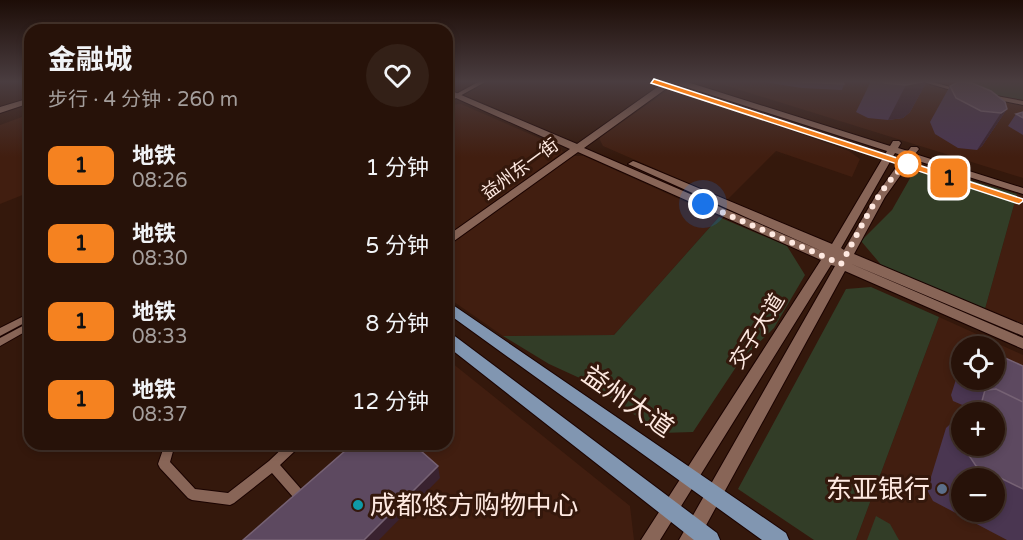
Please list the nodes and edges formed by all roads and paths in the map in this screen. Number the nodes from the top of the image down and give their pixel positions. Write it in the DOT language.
graph roads {
  1 [pos="486,106"];
  2 [pos="636,106"];
  3 [pos="761,106"];
  4 [pos="772,106"];
  5 [pos="581,146"];
  6 [pos="894,146"];
  7 [pos="912,152"];
  8 [pos="1023,183"];
  9 [pos="1023,191"];
  10 [pos="453,238"];
  11 [pos="837,257"];
  12 [pos="453,310"];
  13 [pos="24,319"];
  14 [pos="24,328"];
  15 [pos="1023,331"];
  16 [pos="0,332"];
  17 [pos="0,342"];
  18 [pos="453,343"];
  19 [pos="1023,344"];
  20 [pos="168,450"];
  21 [pos="288,450"];
  22 [pos="273,465"];
  23 [pos="691,477"];
  24 [pos="297,493"];
  25 [pos="716,494"];
  26 [pos="670,509"];
  27 [pos="691,534"];
  28 [pos="650,540"];
  29 [pos="710,540"];
  30 [pos="779,540"];
  1 -- 5 [label="street"];
  2 -- 5 [label="street, 益州东一街"];
  3 -- 6 [label="street"];
  4 -- 6 [label="street"];
  5 -- 10 [label="street, 益州东一街"];
  5 -- 11 [label="street"];
  6 -- 7 [label="street"];
  6 -- 11 [label="street, 交子大道"];
  7 -- 8 [label="street"];
  7 -- 9 [label="street"];
  7 -- 11 [label="street, 交子大道"];
  11 -- 15 [label="street"];
  11 -- 19 [label="street"];
  11 -- 23 [label="street, 交子大道"];
  11 -- 25 [label="street, 交子大道"];
  12 -- 23 [label="main road, 益州大道"];
  13 -- 16 [label="street"];
  14 -- 17 [label="street"];
  18 -- 26 [label="main road"];
  20 -- 22 [label="street"];
  21 -- 22 [label="street"];
  22 -- 24 [label="street"];
  23 -- 25 [label="main road, 益州大道"];
  23 -- 26 [label="street, 交子大道"];
  25 -- 27 [label="street, 交子大道"];
  25 -- 30 [label="main road, 益州大道"];
  26 -- 27 [label="main road"];
  26 -- 28 [label="street, 交子大道"];
  27 -- 29 [label="main road"];
}
